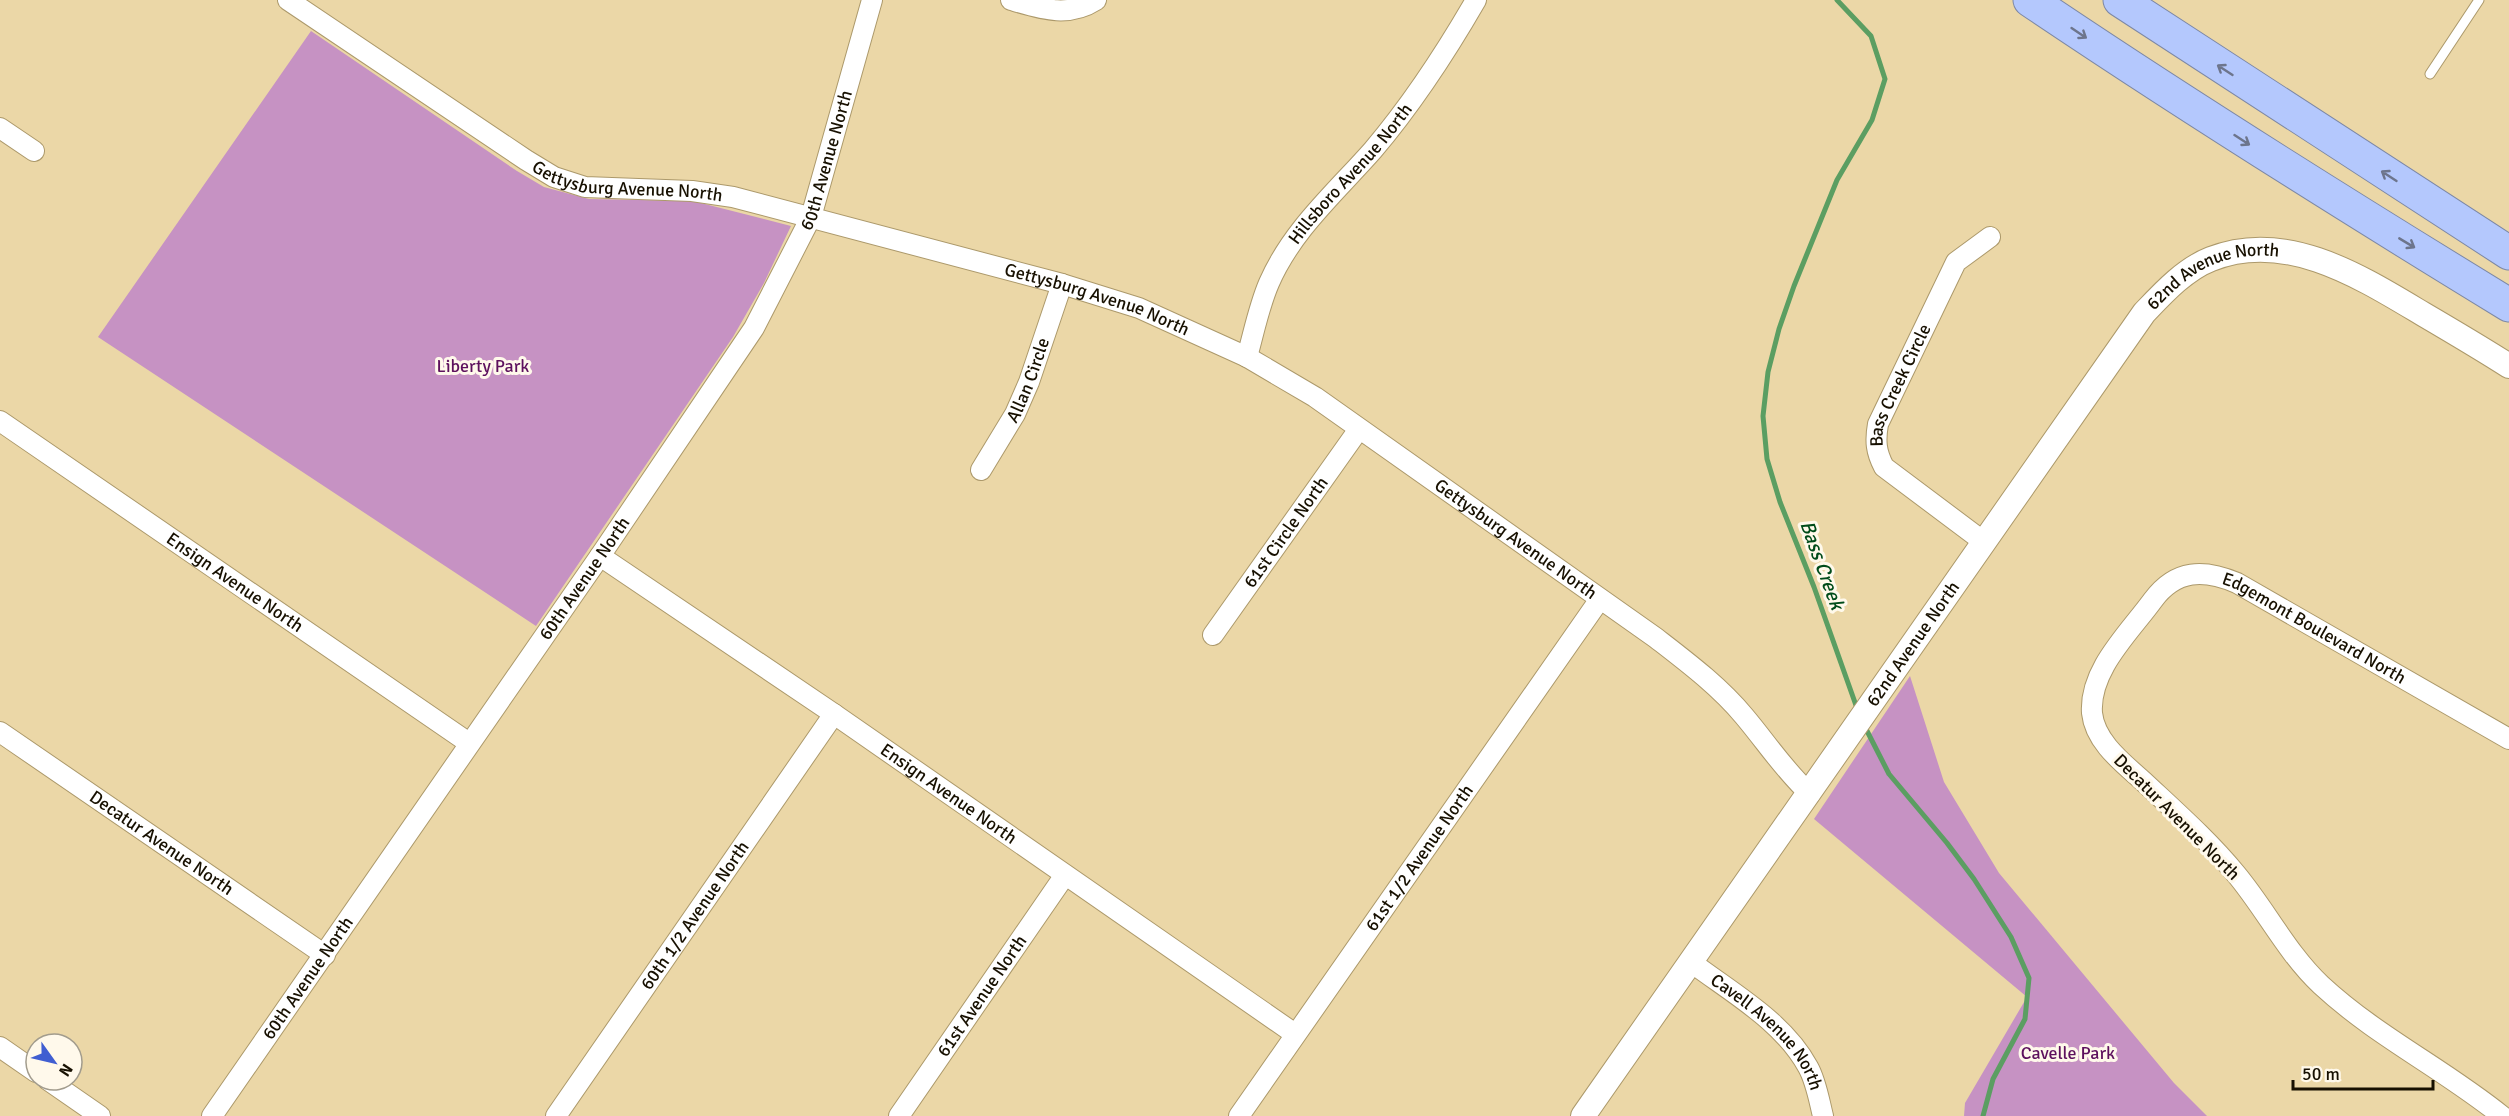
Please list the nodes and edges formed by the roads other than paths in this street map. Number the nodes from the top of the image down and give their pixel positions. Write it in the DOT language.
graph roads {
  1 [pos="288,0"];
  2 [pos="872,0"];
  3 [pos="1011,0"];
  4 [pos="1096,0"];
  5 [pos="1476,0"];
  6 [pos="2030,0"];
  7 [pos="2120,0"];
  8 [pos="2479,0"];
  9 [pos="2430,74"];
  10 [pos="0,128"];
  11 [pos="34,151"];
  12 [pos="811,217"];
  13 [pos="1990,237"];
  14 [pos="2509,253"];
  15 [pos="1062,284"];
  16 [pos="2509,305"];
  17 [pos="1247,357"];
  18 [pos="2509,366"];
  19 [pos="0,421"];
  20 [pos="1359,429"];
  21 [pos="981,470"];
  22 [pos="1984,542"];
  23 [pos="600,556"];
  24 [pos="1600,599"];
  25 [pos="2130,632"];
  26 [pos="1213,636"];
  27 [pos="834,714"];
  28 [pos="0,732"];
  29 [pos="2509,739"];
  30 [pos="469,743"];
  31 [pos="1810,794"];
  32 [pos="1065,875"];
  33 [pos="325,955"];
  34 [pos="1690,962"];
  35 [pos="1295,1034"];
  36 [pos="0,1047"];
  37 [pos="24,1064"];
  38 [pos="65,1092"];
  39 [pos="100,1116"];
  40 [pos="212,1116"];
  41 [pos="556,1116"];
  42 [pos="899,1116"];
  43 [pos="1239,1116"];
  44 [pos="1583,1116"];
  45 [pos="1822,1116"];
  46 [pos="2502,1116"];
  1 -- 12 [label="street, Gettysburg Avenue North"];
  2 -- 12 [label="street, 60th Avenue North"];
  3 -- 4 [label="street"];
  5 -- 17 [label="street, Hillsboro Avenue North"];
  6 -- 16 [label="highway, one-way"];
  14 -- 7 [label="highway, one-way"];
  8 -- 9 [label="lane"];
  10 -- 11 [label="street"];
  12 -- 15 [label="street, Gettysburg Avenue North"];
  12 -- 23 [label="street, 60th Avenue North"];
  13 -- 22 [label="street, Bass Creek Circle"];
  15 -- 17 [label="street, Gettysburg Avenue North"];
  15 -- 21 [label="street, Allan Circle"];
  17 -- 20 [label="street, Gettysburg Avenue North"];
  18 -- 22 [label="street, 62nd Avenue North"];
  19 -- 30 [label="street, Ensign Avenue North"];
  20 -- 24 [label="street, Gettysburg Avenue North"];
  20 -- 26 [label="street, 61st Circle North"];
  22 -- 31 [label="street, 62nd Avenue North"];
  23 -- 27 [label="street, Ensign Avenue North"];
  23 -- 30 [label="street, 60th Avenue North"];
  24 -- 31 [label="street, Gettysburg Avenue North"];
  24 -- 35 [label="street, 61st 1/2 Avenue North"];
  25 -- 29 [label="street, Edgemont Boulevard North"];
  25 -- 46 [label="street, Decatur Avenue North"];
  27 -- 32 [label="street, Ensign Avenue North"];
  27 -- 41 [label="street, 60th 1/2 Avenue North"];
  28 -- 33 [label="street, Decatur Avenue North"];
  30 -- 33 [label="street, 60th Avenue North"];
  31 -- 34 [label="street, 62nd Avenue North"];
  32 -- 35 [label="street, Ensign Avenue North"];
  32 -- 42 [label="street, 61st Avenue North"];
  33 -- 40 [label="street, 60th Avenue North"];
  34 -- 44 [label="street, 62nd Avenue North"];
  34 -- 45 [label="street, Cavell Avenue North"];
  35 -- 43 [label="street, 61st 1/2 Avenue North"];
  36 -- 37 [label="street"];
  38 -- 39 [label="street"];
}
